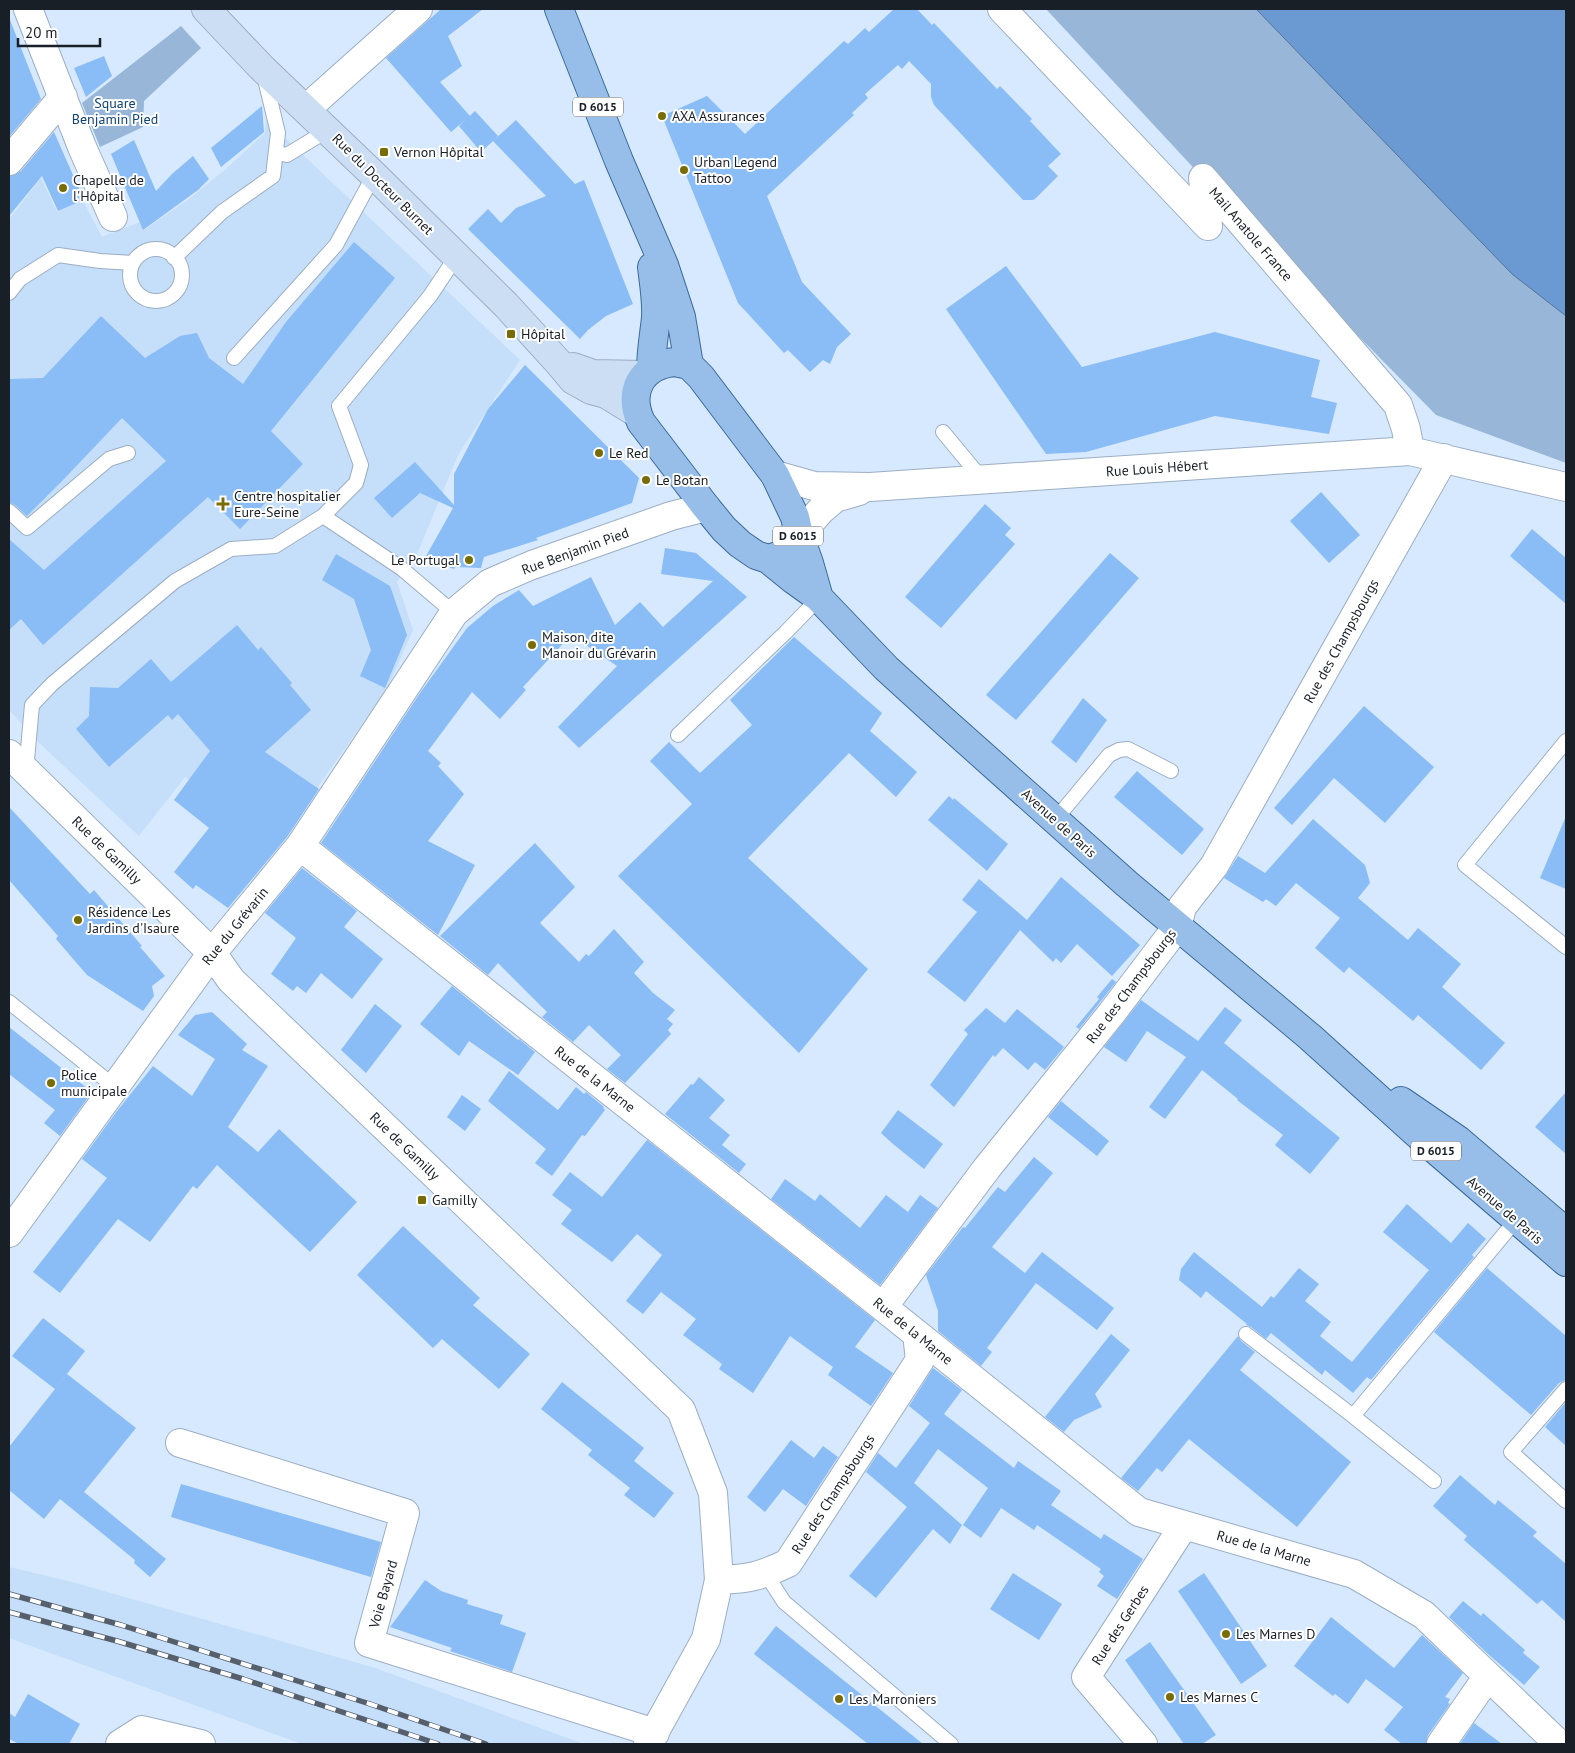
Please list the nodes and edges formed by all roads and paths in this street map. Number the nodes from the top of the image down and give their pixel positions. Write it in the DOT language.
graph roads {
  1 [pos="28,9"];
  2 [pos="206,9"];
  3 [pos="418,9"];
  4 [pos="559,9"];
  5 [pos="1002,9"];
  6 [pos="262,66"];
  7 [pos="63,97"];
  8 [pos="306,109"];
  9 [pos="328,130"];
  10 [pos="277,153"];
  11 [pos="9,161"];
  12 [pos="374,174"];
  13 [pos="638,204"];
  14 [pos="113,217"];
  15 [pos="456,257"];
  16 [pos="174,258"];
  17 [pos="133,263"];
  18 [pos="9,293"];
  19 [pos="234,358"];
  20 [pos="558,362"];
  21 [pos="689,365"];
  22 [pos="648,372"];
  23 [pos="637,413"];
  24 [pos="942,432"];
  25 [pos="1410,451"];
  26 [pos="128,453"];
  27 [pos="1444,458"];
  28 [pos="775,474"];
  29 [pos="983,480"];
  30 [pos="870,487"];
  31 [pos="1566,487"];
  32 [pos="706,507"];
  33 [pos="9,511"];
  34 [pos="323,516"];
  35 [pos="799,535"];
  36 [pos="768,559"];
  37 [pos="819,598"];
  38 [pos="454,613"];
  39 [pos="678,735"];
  40 [pos="1566,741"];
  41 [pos="18,762"];
  42 [pos="1171,771"];
  43 [pos="1055,820"];
  44 [pos="300,846"];
  45 [pos="1177,927"];
  46 [pos="1566,948"];
  47 [pos="212,953"];
  48 [pos="9,1002"];
  49 [pos="1310,1037"];
  50 [pos="114,1088"];
  51 [pos="1516,1220"];
  52 [pos="12,1228"];
  53 [pos="1566,1232"];
  54 [pos="1566,1262"];
  55 [pos="883,1307"];
  56 [pos="917,1334"];
  57 [pos="1246,1334"];
  58 [pos="1566,1389"];
  59 [pos="1353,1416"];
  60 [pos="180,1443"];
  61 [pos="1434,1481"];
  62 [pos="1566,1501"];
  63 [pos="1184,1525"];
  64 [pos="766,1574"];
  65 [pos="719,1580"];
  66 [pos="1488,1676"];
  67 [pos="651,1739"];
  68 [pos="120,1744"];
  69 [pos="201,1744"];
  70 [pos="951,1744"];
  71 [pos="1143,1744"];
  72 [pos="1442,1744"];
  73 [pos="1558,1744"];
  1 -- 7 [label="street"];
  2 -- 6 [label="main road, Rue du Docteur Burnet"];
  3 -- 8 [label="street"];
  4 -- 13 [label="main road, D 6015"];
  5 -- 25 [label="street, Mail Anatole France"];
  6 -- 8 [label="main road, Rue du Docteur Burnet"];
  6 -- 10 [label="lane"];
  7 -- 11 [label="street"];
  7 -- 14 [label="street"];
  8 -- 9 [label="main road, Rue du Docteur Burnet"];
  9 -- 10 [label="lane"];
  9 -- 12 [label="main road, Rue du Docteur Burnet"];
  10 -- 16 [label="lane"];
  12 -- 15 [label="main road, Rue du Docteur Burnet"];
  12 -- 19 [label="lane"];
  13 -- 21 [label="main road, D 6015"];
  13 -- 22 [label="main road, D 6015"];
  15 -- 20 [label="main road, Rue du Docteur Burnet"];
  15 -- 34 [label="lane"];
  16 -- 17 [label="lane"];
  16 -- 17 [label="lane"];
  17 -- 18 [label="lane"];
  20 -- 22 [label="main road, Rue du Docteur Burnet"];
  20 -- 23 [label="main road, Rue du Docteur Burnet"];
  21 -- 22 [label="main road"];
  21 -- 28 [label="main road, D 6015"];
  22 -- 23 [label="main road, D 6015"];
  23 -- 32 [label="main road, D 6015"];
  24 -- 29 [label="lane"];
  25 -- 27 [label="street, Rue Louis Hébert"];
  25 -- 29 [label="street, Rue Louis Hébert"];
  26 -- 33 [label="lane"];
  27 -- 31 [label="street, Rue Louis Hébert"];
  27 -- 45 [label="street, Rue des Champsbourgs"];
  28 -- 30 [label="street, Rue Louis Hébert"];
  28 -- 35 [label="main road, D 6015"];
  29 -- 30 [label="street, Rue Louis Hébert"];
  30 -- 35 [label="street, Rue Louis Hébert"];
  32 -- 36 [label="main road, D 6015"];
  32 -- 38 [label="street, Rue Benjamin Pied"];
  34 -- 38 [label="lane"];
  34 -- 41 [label="lane"];
  35 -- 36 [label="main road, D 6015"];
  35 -- 37 [label="main road, Avenue de Paris / D 6015"];
  36 -- 37 [label="main road, Avenue de Paris / D 6015"];
  37 -- 39 [label="lane"];
  37 -- 43 [label="main road, Avenue de Paris / D 6015"];
  38 -- 44 [label="street, Rue du Grévarin"];
  40 -- 46 [label="lane"];
  41 -- 47 [label="street, Rue de Gamilly"];
  42 -- 43 [label="lane"];
  43 -- 45 [label="main road, Avenue de Paris / D 6015"];
  44 -- 47 [label="street, Rue du Grévarin"];
  44 -- 55 [label="street, Rue de la Marne"];
  45 -- 49 [label="main road, Avenue de Paris / D 6015"];
  45 -- 55 [label="street, Rue des Champsbourgs"];
  47 -- 50 [label="street, Rue du Grévarin"];
  47 -- 65 [label="street, Rue de Gamilly"];
  48 -- 50 [label="lane"];
  49 -- 51 [label="main road, Avenue de Paris / D 6015"];
  49 -- 53 [label="main road, Avenue de Paris / D 6015"];
  50 -- 52 [label="street, Rue du Grévarin"];
  51 -- 54 [label="main road, Avenue de Paris / D 6015"];
  51 -- 59 [label="lane"];
  55 -- 56 [label="street, Rue de la Marne"];
  56 -- 63 [label="street, Rue de la Marne"];
  56 -- 64 [label="street, Rue des Champsbourgs"];
  57 -- 59 [label="lane"];
  58 -- 62 [label="lane"];
  59 -- 61 [label="lane"];
  60 -- 67 [label="street, Voie Bayard"];
  63 -- 66 [label="street, Rue de la Marne"];
  63 -- 71 [label="street, Rue des Gerbes"];
  64 -- 65 [label="street, Rue des Champsbourgs"];
  64 -- 70 [label="lane"];
  65 -- 67 [label="street"];
  66 -- 72 [label="street"];
  66 -- 73 [label="street, Rue de la Marne"];
  68 -- 69 [label="street"];
}
